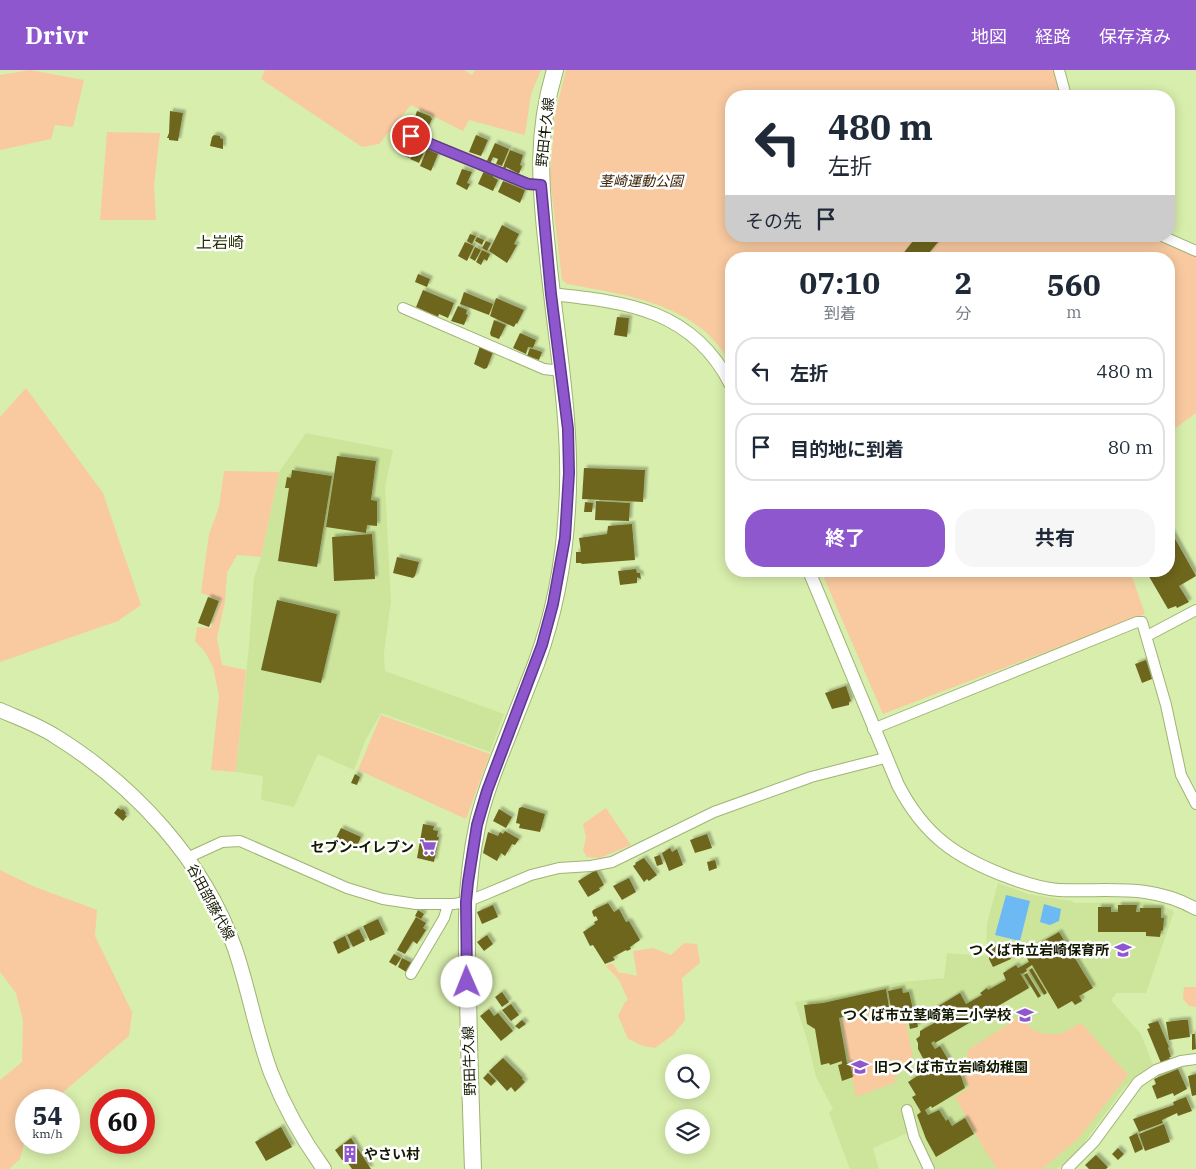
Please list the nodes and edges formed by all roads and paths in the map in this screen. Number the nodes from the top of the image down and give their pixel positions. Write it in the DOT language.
graph roads {
  1 [pos="555,70"];
  2 [pos="1059,70"];
  3 [pos="1064,90"];
  4 [pos="411,136"];
  5 [pos="541,185"];
  6 [pos="1175,242"];
  7 [pos="1196,251"];
  8 [pos="551,294"];
  9 [pos="403,308"];
  10 [pos="561,371"];
  11 [pos="725,374"];
  12 [pos="811,577"];
  13 [pos="1196,610"];
  14 [pos="1147,636"];
  15 [pos="0,710"];
  16 [pos="873,729"];
  17 [pos="886,758"];
  18 [pos="1196,804"];
  19 [pos="187,858"];
  20 [pos="466,902"];
  21 [pos="448,904"];
  22 [pos="1196,909"];
  23 [pos="411,974"];
  24 [pos="1196,1059"];
  25 [pos="907,1110"];
  26 [pos="324,1169"];
  27 [pos="473,1169"];
  28 [pos="929,1169"];
  29 [pos="1067,1169"];
  1 -- 5 [label="main road, 野田牛久線"];
  2 -- 3 [label="street"];
  4 -- 5 [label="street"];
  5 -- 8 [label="main road, 野田牛久線"];
  6 -- 7 [label="street"];
  8 -- 10 [label="main road, 野田牛久線"];
  8 -- 11 [label="street"];
  9 -- 10 [label="street"];
  10 -- 20 [label="main road, 野田牛久線"];
  12 -- 16 [label="street"];
  13 -- 14 [label="street"];
  14 -- 16 [label="street"];
  14 -- 18 [label="street"];
  15 -- 19 [label="main road, 谷田部藤代線"];
  16 -- 17 [label="street"];
  17 -- 20 [label="street"];
  17 -- 22 [label="street"];
  19 -- 21 [label="street"];
  19 -- 26 [label="main road, 谷田部藤代線"];
  20 -- 21 [label="street"];
  20 -- 27 [label="main road, 野田牛久線"];
  21 -- 23 [label="street"];
  24 -- 29 [label="street"];
  25 -- 28 [label="street"];
}
